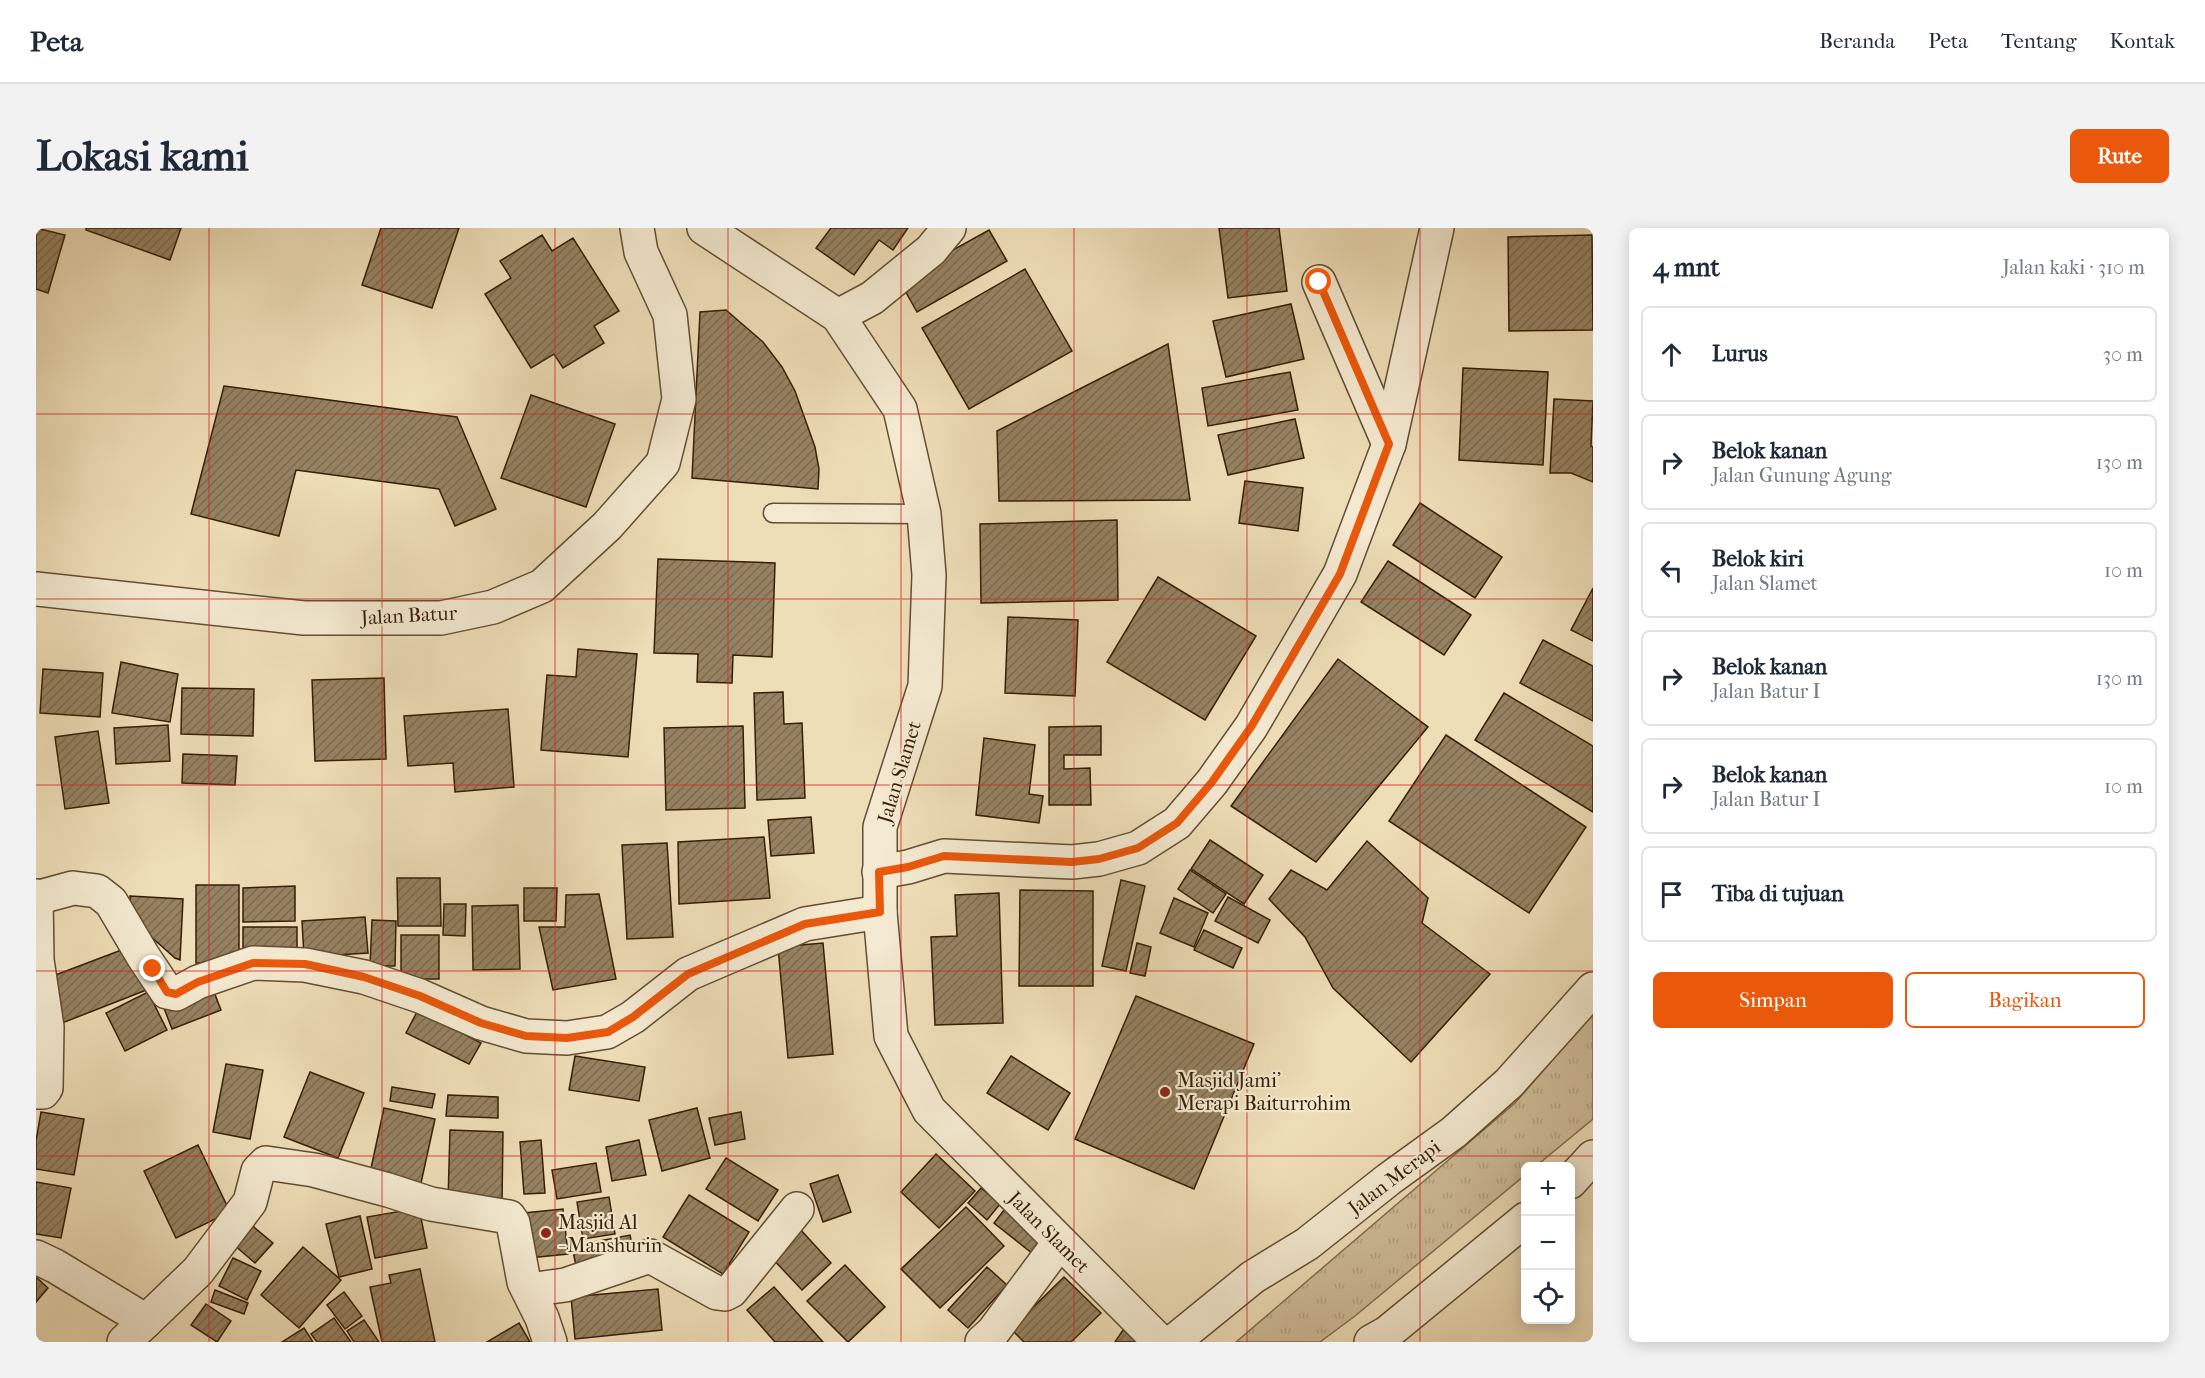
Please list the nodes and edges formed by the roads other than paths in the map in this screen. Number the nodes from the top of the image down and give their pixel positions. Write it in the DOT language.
graph roads {
  1 [pos="637,228"];
  2 [pos="704,228"];
  3 [pos="949,228"];
  4 [pos="1437,228"];
  5 [pos="1319,282"];
  6 [pos="838,316"];
  7 [pos="1389,444"];
  8 [pos="773,513"];
  9 [pos="924,514"];
  10 [pos="36,589"];
  11 [pos="879,872"];
  12 [pos="36,897"];
  13 [pos="880,912"];
  14 [pos="1593,989"];
  15 [pos="36,1092"];
  16 [pos="797,1209"];
  17 [pos="1521,1223"];
  18 [pos="1059,1243"];
  19 [pos="36,1257"];
  20 [pos="529,1290"];
  21 [pos="135,1331"];
  22 [pos="550,1342"];
  23 [pos="982,1342"];
  24 [pos="1160,1342"];
  25 [pos="1173,1342"];
  26 [pos="1371,1342"];
  1 -- 10 [label="street, Jalan Batur"];
  2 -- 6 [label="street, Jalan Slamet"];
  3 -- 6 [label="street"];
  4 -- 7 [label="street"];
  5 -- 7 [label="street"];
  6 -- 9 [label="street, Jalan Slamet"];
  7 -- 11 [label="street"];
  8 -- 9 [label="lane"];
  9 -- 11 [label="street, Jalan Slamet"];
  11 -- 13 [label="street, Jalan Slamet"];
  12 -- 13 [label="street"];
  12 -- 15 [label="street"];
  13 -- 18 [label="street, Jalan Slamet"];
  14 -- 25 [label="street, Jalan Merapi"];
  16 -- 20 [label="street"];
  17 -- 26 [label="street"];
  18 -- 23 [label="street"];
  18 -- 24 [label="street, Jalan Slamet"];
  19 -- 21 [label="street"];
  20 -- 21 [label="street"];
  20 -- 22 [label="street"];
}
